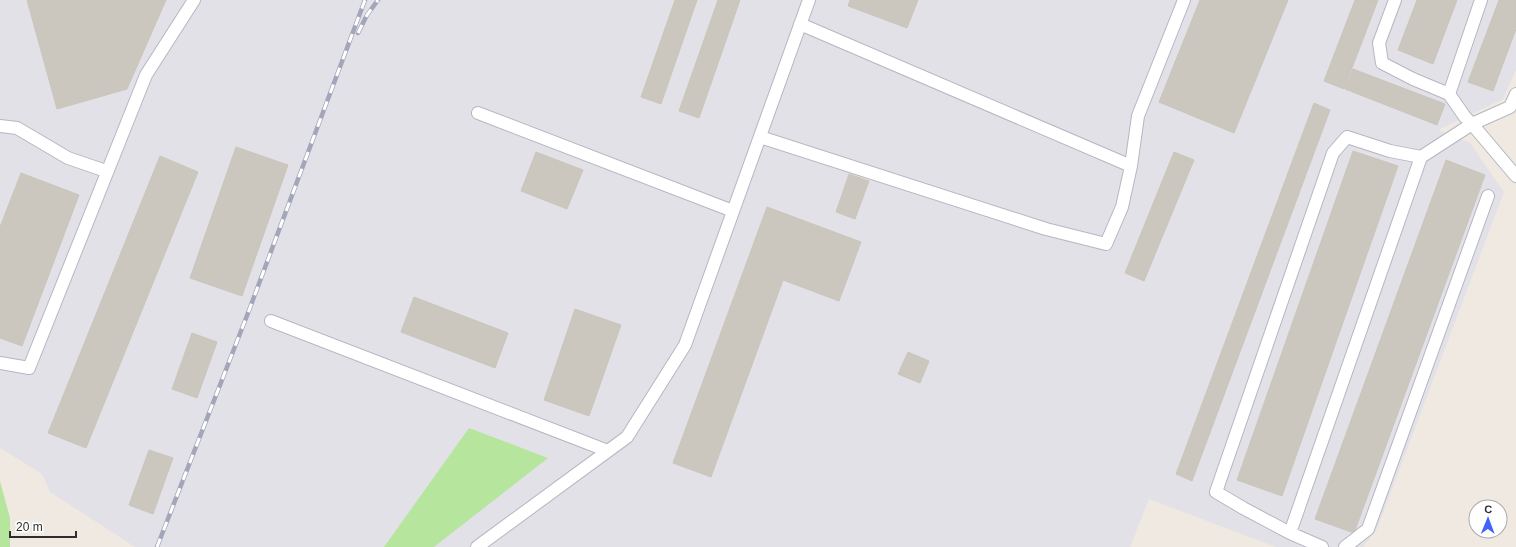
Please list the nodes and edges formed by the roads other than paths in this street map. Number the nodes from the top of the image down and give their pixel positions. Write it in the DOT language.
graph roads {
  1 [pos="194,0"];
  2 [pos="808,0"];
  3 [pos="1184,0"];
  4 [pos="1395,0"];
  5 [pos="1481,0"];
  6 [pos="800,24"];
  7 [pos="1449,94"];
  8 [pos="1516,94"];
  9 [pos="478,113"];
  10 [pos="1472,124"];
  11 [pos="0,126"];
  12 [pos="760,137"];
  13 [pos="1421,157"];
  14 [pos="1131,166"];
  15 [pos="106,171"];
  16 [pos="1516,176"];
  17 [pos="1488,196"];
  18 [pos="733,211"];
  19 [pos="271,321"];
  20 [pos="0,363"];
  21 [pos="608,451"];
  22 [pos="1290,533"];
  23 [pos="477,547"];
  24 [pos="1322,547"];
  25 [pos="1345,547"];
  1 -- 15 [label="lane"];
  2 -- 6 [label="lane"];
  3 -- 14 [label="lane"];
  4 -- 7 [label="lane"];
  5 -- 7 [label="lane"];
  6 -- 12 [label="lane"];
  6 -- 14 [label="lane"];
  7 -- 10 [label="lane"];
  8 -- 10 [label="lane"];
  9 -- 18 [label="lane"];
  10 -- 13 [label="lane"];
  10 -- 16 [label="lane"];
  11 -- 15 [label="lane"];
  12 -- 14 [label="lane"];
  12 -- 18 [label="lane"];
  13 -- 22 [label="lane"];
  13 -- 22 [label="lane"];
  15 -- 20 [label="lane"];
  17 -- 25 [label="lane"];
  18 -- 21 [label="lane"];
  19 -- 21 [label="lane"];
  21 -- 23 [label="lane"];
  22 -- 24 [label="lane"];
}
